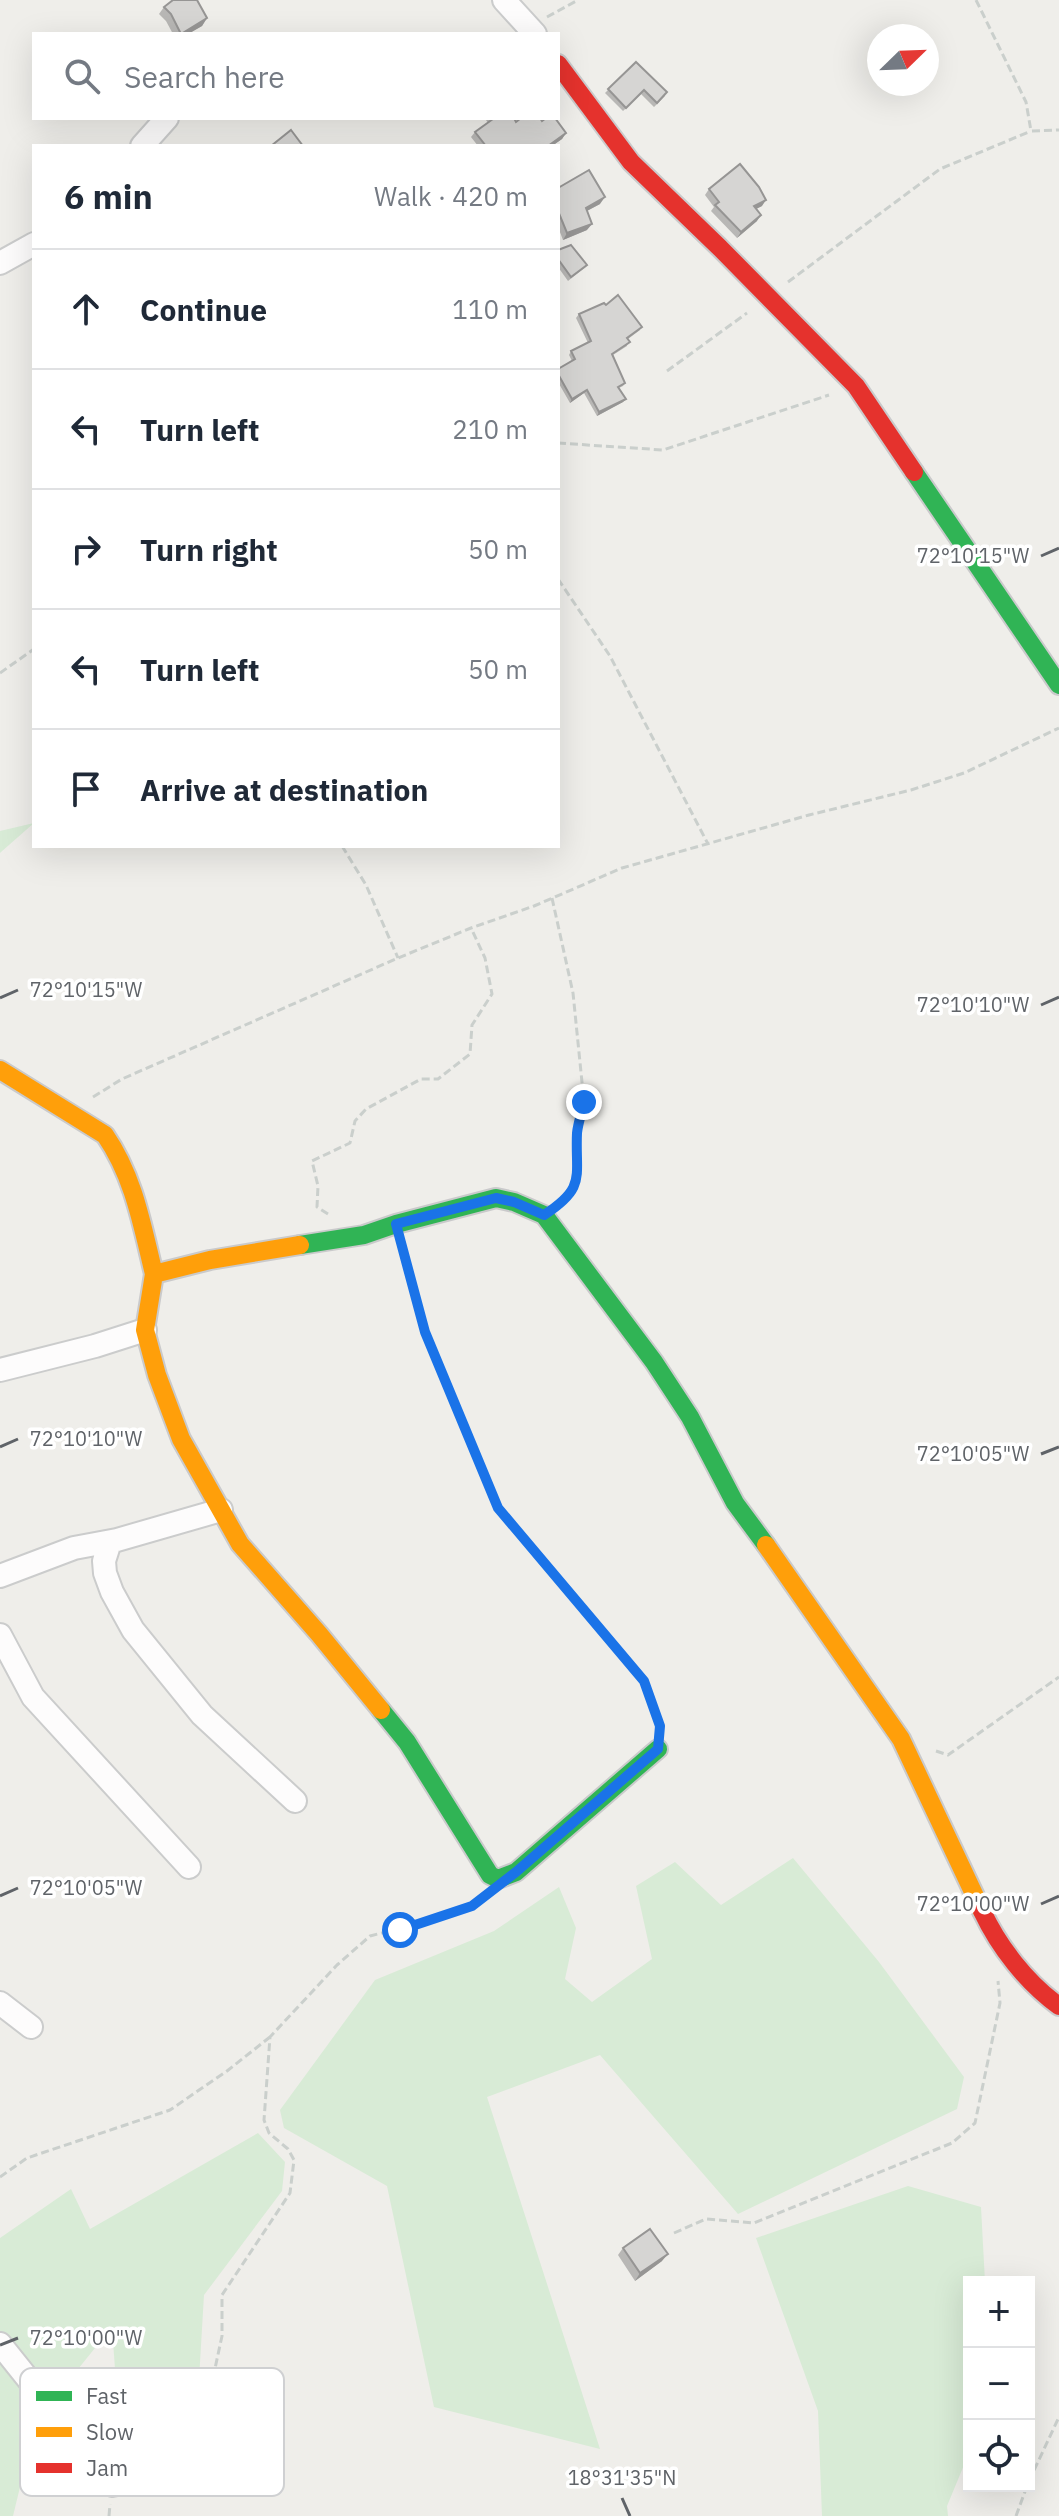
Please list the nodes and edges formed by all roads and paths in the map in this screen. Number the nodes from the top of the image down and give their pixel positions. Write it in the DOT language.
graph roads {
  1 [pos="504,0"];
  2 [pos="578,0"];
  3 [pos="976,0"];
  4 [pos="533,30"];
  5 [pos="560,67"];
  6 [pos="165,120"];
  7 [pos="1059,130"];
  8 [pos="1031,131"];
  9 [pos="144,144"];
  10 [pos="32,245"];
  11 [pos="0,263"];
  12 [pos="769,297"];
  13 [pos="667,371"];
  14 [pos="856,386"];
  15 [pos="560,443"];
  16 [pos="560,582"];
  17 [pos="32,650"];
  18 [pos="0,673"];
  19 [pos="1059,685"];
  20 [pos="1059,728"];
  21 [pos="708,844"];
  22 [pos="343,848"];
  23 [pos="552,898"];
  24 [pos="471,928"];
  25 [pos="398,958"];
  26 [pos="0,1070"];
  27 [pos="69,1112"];
  28 [pos="329,1214"];
  29 [pos="544,1215"];
  30 [pos="396,1224"];
  31 [pos="154,1274"];
  32 [pos="145,1330"];
  33 [pos="0,1370"];
  34 [pos="221,1510"];
  35 [pos="110,1542"];
  36 [pos="0,1576"];
  37 [pos="0,1635"];
  38 [pos="1059,1677"];
  39 [pos="901,1739"];
  40 [pos="658,1749"];
  41 [pos="295,1801"];
  42 [pos="189,1867"];
  43 [pos="509,1876"];
  44 [pos="998,1977"];
  45 [pos="0,2003"];
  46 [pos="1059,2006"];
  47 [pos="31,2027"];
  48 [pos="270,2037"];
  49 [pos="0,2177"];
  50 [pos="674,2233"];
  51 [pos="0,2344"];
  52 [pos="215,2368"];
  53 [pos="20,2369"];
  54 [pos="1059,2417"];
  55 [pos="1035,2469"];
  56 [pos="1025,2492"];
  57 [pos="110,2496"];
  58 [pos="109,2516"];
  59 [pos="1016,2516"];
  1 -- 4 [label="street"];
  2 -- 4 [label="path"];
  3 -- 8 [label="path"];
  5 -- 12 [label="street"];
  6 -- 9 [label="street"];
  7 -- 8 [label="path"];
  8 -- 12 [label="path"];
  10 -- 11 [label="street"];
  12 -- 13 [label="path"];
  12 -- 14 [label="street"];
  14 -- 15 [label="path"];
  14 -- 19 [label="street"];
  16 -- 21 [label="path"];
  17 -- 18 [label="path"];
  20 -- 21 [label="path"];
  21 -- 23 [label="path"];
  22 -- 25 [label="path"];
  23 -- 24 [label="path"];
  23 -- 29 [label="path"];
  24 -- 25 [label="path"];
  24 -- 28 [label="path"];
  25 -- 27 [label="path"];
  26 -- 27 [label="street"];
  27 -- 31 [label="street"];
  29 -- 30 [label="street"];
  29 -- 39 [label="street"];
  30 -- 31 [label="street"];
  30 -- 40 [label="path"];
  31 -- 32 [label="street"];
  32 -- 33 [label="street"];
  32 -- 34 [label="street"];
  34 -- 35 [label="street"];
  34 -- 43 [label="street"];
  35 -- 36 [label="street"];
  35 -- 41 [label="street"];
  37 -- 42 [label="street"];
  38 -- 39 [label="path"];
  39 -- 46 [label="street"];
  40 -- 43 [label="street"];
  43 -- 48 [label="path"];
  44 -- 50 [label="path"];
  45 -- 47 [label="street"];
  48 -- 49 [label="path"];
  48 -- 52 [label="path"];
  51 -- 53 [label="street"];
  54 -- 55 [label="path"];
  56 -- 59 [label="path"];
  57 -- 58 [label="path"];
}
